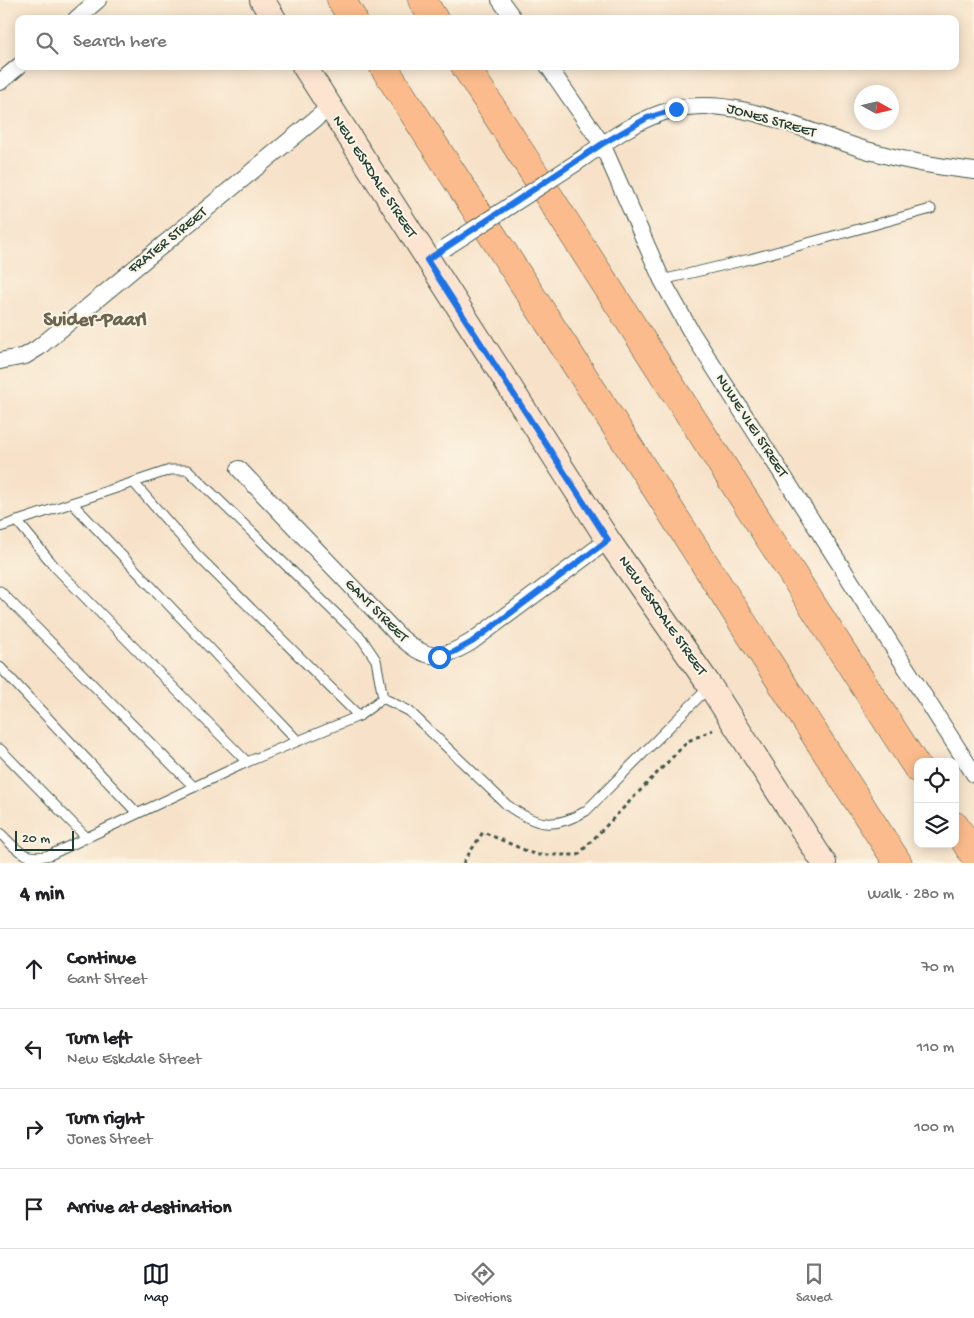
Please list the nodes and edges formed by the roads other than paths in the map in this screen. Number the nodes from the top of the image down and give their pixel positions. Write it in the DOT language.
graph roads {
  1 [pos="98,0"];
  2 [pos="262,0"];
  3 [pos="340,0"];
  4 [pos="422,0"];
  5 [pos="500,0"];
  6 [pos="81,15"];
  7 [pos="271,15"];
  8 [pos="350,15"];
  9 [pos="431,15"];
  10 [pos="511,15"];
  11 [pos="15,69"];
  12 [pos="306,70"];
  13 [pos="386,70"];
  14 [pos="468,70"];
  15 [pos="551,70"];
  16 [pos="0,82"];
  17 [pos="330,108"];
  18 [pos="602,144"];
  19 [pos="974,171"];
  20 [pos="930,209"];
  21 [pos="436,254"];
  22 [pos="662,280"];
  23 [pos="2,363"];
  24 [pos="238,469"];
  25 [pos="134,483"];
  26 [pos="72,503"];
  27 [pos="17,521"];
  28 [pos="0,527"];
  29 [pos="608,540"];
  30 [pos="0,591"];
  31 [pos="0,667"];
  32 [pos="710,686"];
  33 [pos="383,698"];
  34 [pos="359,716"];
  35 [pos="297,740"];
  36 [pos="0,749"];
  37 [pos="247,762"];
  38 [pos="914,763"];
  39 [pos="974,774"];
  40 [pos="194,786"];
  41 [pos="137,813"];
  42 [pos="959,832"];
  43 [pos="0,833"];
  44 [pos="86,837"];
  45 [pos="974,855"];
  46 [pos="824,863"];
  47 [pos="898,863"];
  1 -- 6 [label="street"];
  2 -- 7 [label="street"];
  3 -- 8 [label="highway"];
  4 -- 9 [label="highway"];
  5 -- 10 [label="street"];
  11 -- 16 [label="street"];
  12 -- 17 [label="street, NEW ESKDALE STREET"];
  13 -- 47 [label="highway"];
  14 -- 38 [label="highway"];
  15 -- 18 [label="street, NUWE VLEI STREET"];
  17 -- 21 [label="street, NEW ESKDALE STREET"];
  17 -- 23 [label="street, FRATER STREET"];
  18 -- 19 [label="street, JONES STREET"];
  18 -- 21 [label="street, JONES STREET, bridge"];
  18 -- 22 [label="street, NUWE VLEI STREET"];
  20 -- 22 [label="lane"];
  21 -- 29 [label="street, NEW ESKDALE STREET"];
  22 -- 39 [label="street, NUWE VLEI STREET"];
  24 -- 29 [label="street, GANT STREET"];
  25 -- 26 [label="lane"];
  25 -- 33 [label="lane"];
  25 -- 34 [label="lane"];
  26 -- 27 [label="lane"];
  26 -- 35 [label="lane"];
  27 -- 28 [label="lane"];
  27 -- 37 [label="lane"];
  29 -- 32 [label="street, NEW ESKDALE STREET"];
  30 -- 40 [label="lane"];
  31 -- 41 [label="lane"];
  32 -- 33 [label="lane"];
  32 -- 46 [label="street, NEW ESKDALE STREET"];
  33 -- 34 [label="lane"];
  34 -- 35 [label="lane"];
  35 -- 37 [label="lane"];
  36 -- 44 [label="lane"];
  37 -- 40 [label="lane"];
  40 -- 41 [label="lane"];
  41 -- 44 [label="lane"];
  42 -- 45 [label="highway"];
  43 -- 44 [label="lane"];
}
